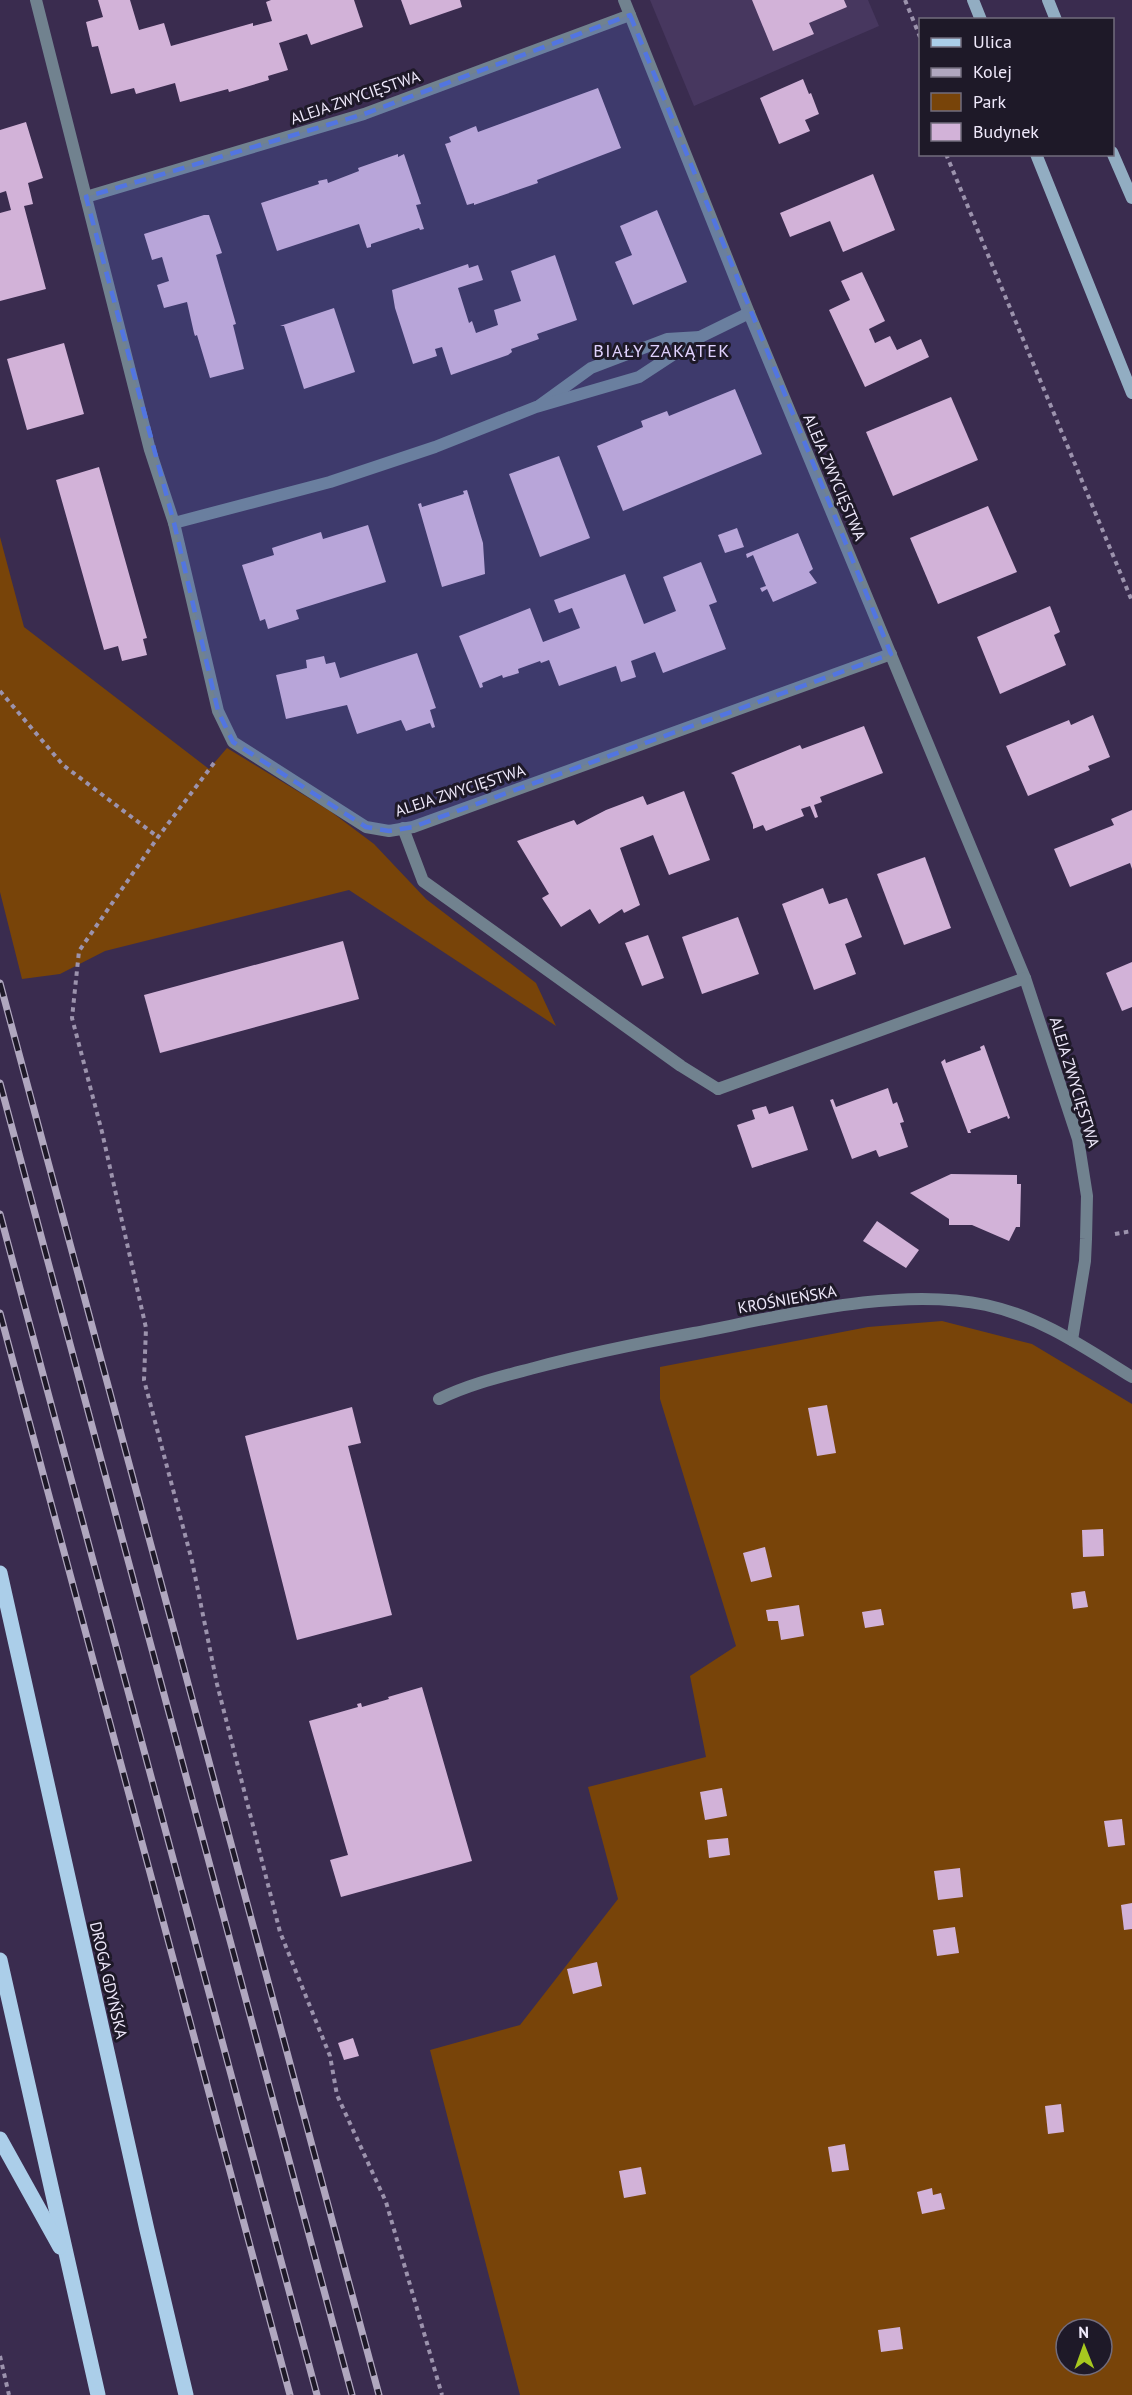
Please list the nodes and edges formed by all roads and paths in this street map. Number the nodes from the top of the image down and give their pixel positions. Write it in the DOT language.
graph roads {
  1 [pos="36,0"];
  2 [pos="624,0"];
  3 [pos="905,0"];
  4 [pos="973,0"];
  5 [pos="1048,0"];
  6 [pos="630,15"];
  7 [pos="980,18"];
  8 [pos="1055,18"];
  9 [pos="919,32"];
  10 [pos="1114,155"];
  11 [pos="947,156"];
  12 [pos="1037,156"];
  13 [pos="86,197"];
  14 [pos="1132,198"];
  15 [pos="748,313"];
  16 [pos="700,337"];
  17 [pos="1132,393"];
  18 [pos="536,407"];
  19 [pos="174,523"];
  20 [pos="1132,601"];
  21 [pos="891,654"];
  22 [pos="0,691"];
  23 [pos="233,742"];
  24 [pos="403,828"];
  25 [pos="158,837"];
  26 [pos="1024,978"];
  27 [pos="1072,1340"];
  28 [pos="1132,1377"];
  29 [pos="439,1399"];
  30 [pos="0,1573"];
  31 [pos="0,1960"];
  32 [pos="0,2139"];
  33 [pos="68,2262"];
  34 [pos="0,2356"];
  35 [pos="9,2395"];
  36 [pos="98,2395"];
  37 [pos="186,2395"];
  38 [pos="442,2395"];
  1 -- 13 [label="street"];
  2 -- 6 [label="street, ALEJA ZWYCIĘSTWA"];
  3 -- 9 [label="path"];
  4 -- 7 [label="main road"];
  5 -- 8 [label="main road"];
  6 -- 13 [label="street, ALEJA ZWYCIĘSTWA"];
  6 -- 15 [label="street, ALEJA ZWYCIĘSTWA"];
  10 -- 14 [label="main road"];
  11 -- 20 [label="path"];
  12 -- 17 [label="main road"];
  13 -- 19 [label="street"];
  15 -- 16 [label="street"];
  15 -- 21 [label="street, ALEJA ZWYCIĘSTWA"];
  16 -- 18 [label="street"];
  16 -- 18 [label="street"];
  18 -- 19 [label="street"];
  19 -- 23 [label="street"];
  21 -- 24 [label="street, ALEJA ZWYCIĘSTWA"];
  21 -- 26 [label="street, ALEJA ZWYCIĘSTWA"];
  22 -- 25 [label="path"];
  23 -- 24 [label="street, ALEJA ZWYCIĘSTWA"];
  23 -- 25 [label="path"];
  24 -- 26 [label="street"];
  25 -- 38 [label="path"];
  26 -- 27 [label="street, ALEJA ZWYCIĘSTWA"];
  27 -- 28 [label="street, KROŚNIEŃSKA"];
  27 -- 29 [label="street, KROŚNIEŃSKA"];
  30 -- 37 [label="main road, DROGA GDYŃSKA"];
  31 -- 33 [label="main road"];
  32 -- 33 [label="main road"];
  33 -- 36 [label="main road"];
  34 -- 35 [label="path"];
}
